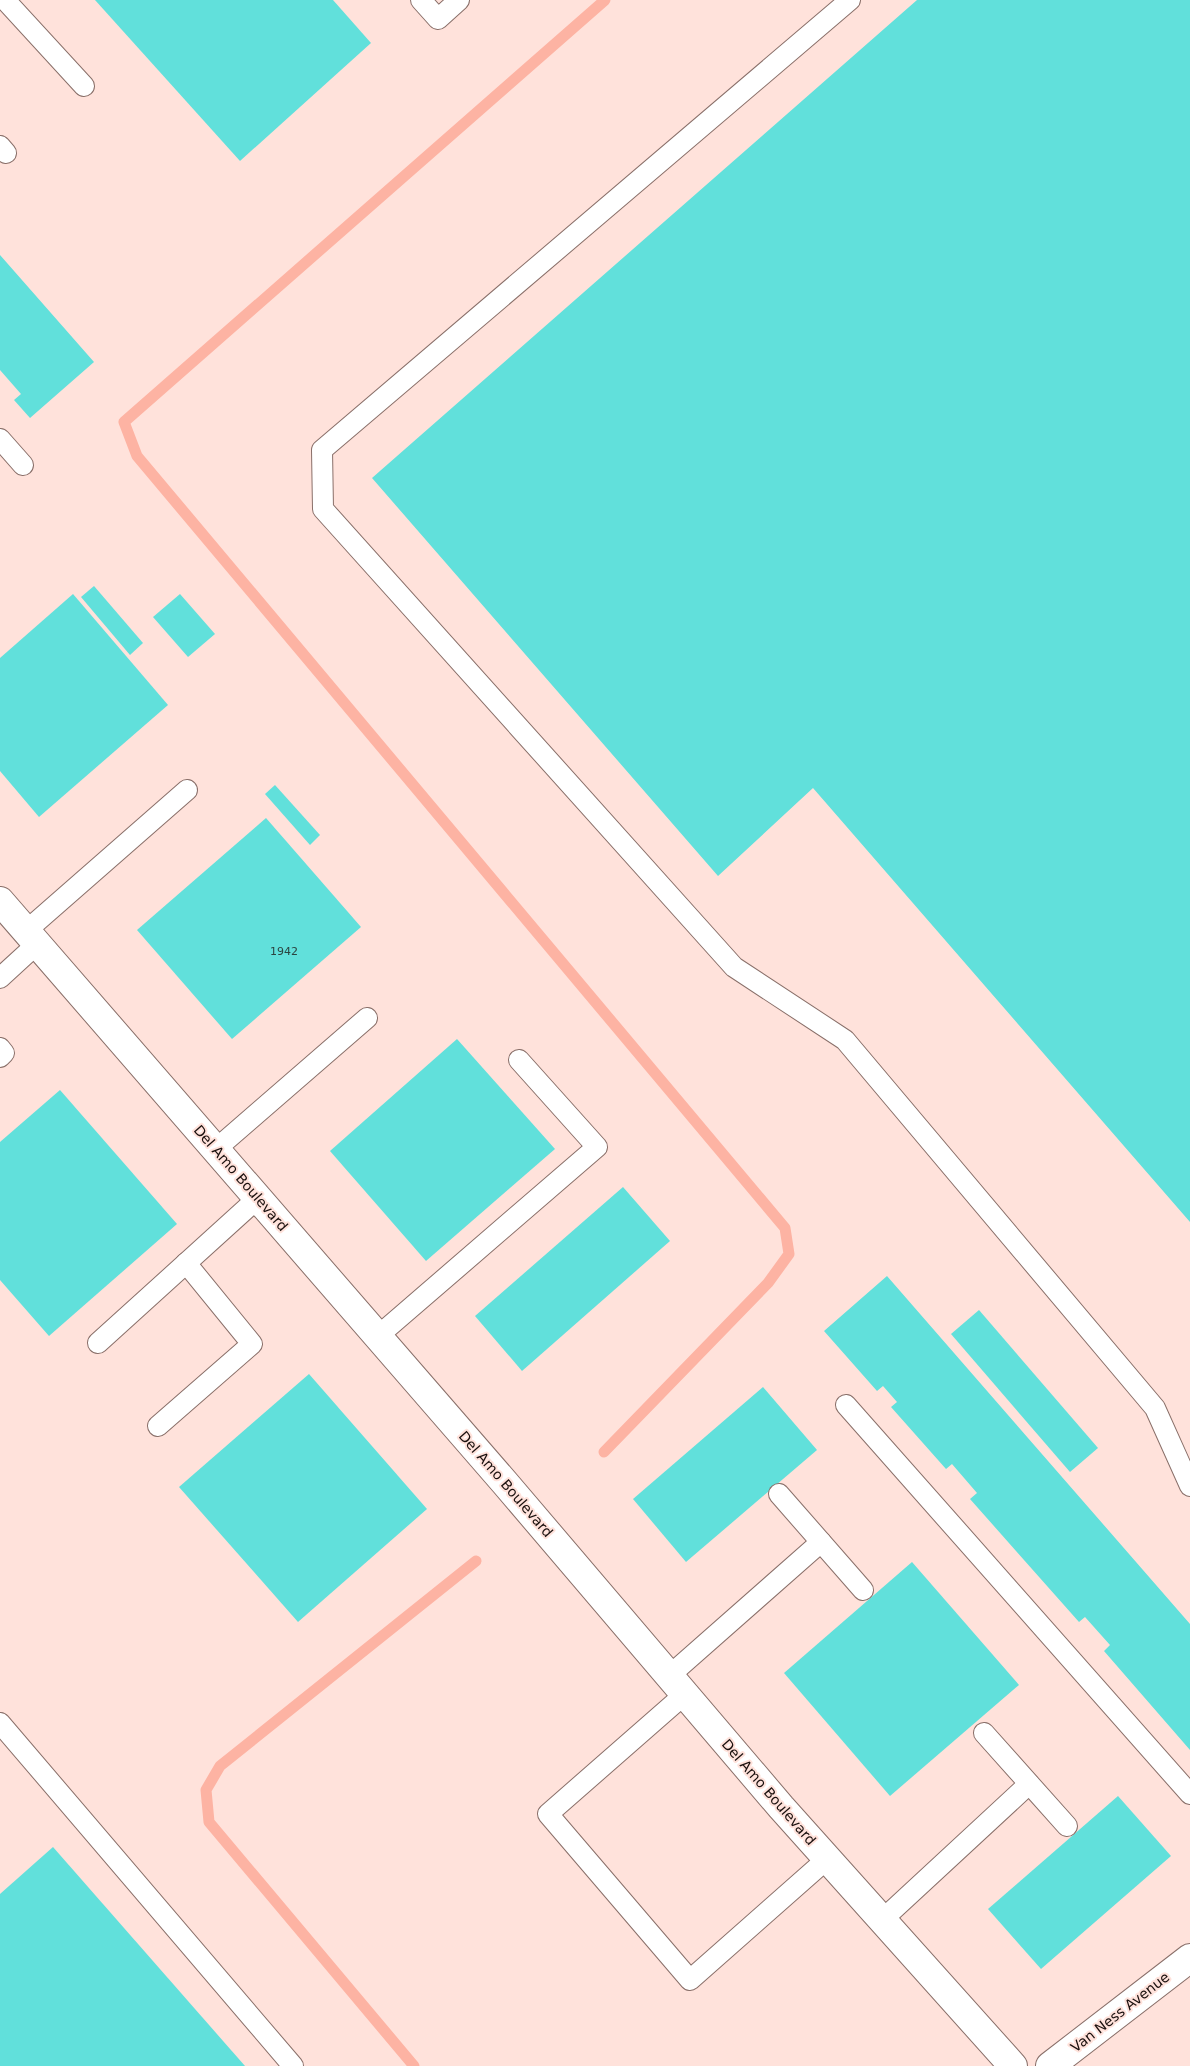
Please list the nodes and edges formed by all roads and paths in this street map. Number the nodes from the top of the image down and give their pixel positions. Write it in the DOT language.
graph roads {
  1 [pos="5,0"];
  2 [pos="421,0"];
  3 [pos="459,0"];
  4 [pos="850,0"];
  5 [pos="84,86"];
  6 [pos="0,439"];
  7 [pos="22,465"];
  8 [pos="187,790"];
  9 [pos="0,901"];
  10 [pos="32,938"];
  11 [pos="0,978"];
  12 [pos="367,1018"];
  13 [pos="0,1048"];
  14 [pos="0,1057"];
  15 [pos="520,1060"];
  16 [pos="216,1149"];
  17 [pos="258,1198"];
  18 [pos="186,1263"];
  19 [pos="378,1336"];
  20 [pos="98,1342"];
  21 [pos="846,1405"];
  22 [pos="158,1426"];
  23 [pos="1190,1486"];
  24 [pos="780,1494"];
  25 [pos="821,1542"];
  26 [pos="862,1590"];
  27 [pos="677,1685"];
  28 [pos="0,1723"];
  29 [pos="984,1733"];
  30 [pos="1029,1784"];
  31 [pos="1190,1794"];
  32 [pos="1067,1826"];
  33 [pos="827,1859"];
  34 [pos="881,1921"];
  35 [pos="1190,1958"];
  36 [pos="294,2066"];
  37 [pos="1014,2066"];
  38 [pos="1050,2066"];
  1 -- 5 [label="lane"];
  2 -- 3 [label="lane"];
  4 -- 23 [label="lane"];
  6 -- 7 [label="lane"];
  8 -- 10 [label="lane"];
  9 -- 10 [label="main road, Del Amo Boulevard"];
  10 -- 11 [label="lane"];
  10 -- 16 [label="main road, Del Amo Boulevard"];
  12 -- 16 [label="lane"];
  13 -- 14 [label="lane"];
  15 -- 19 [label="lane"];
  16 -- 17 [label="main road, Del Amo Boulevard"];
  17 -- 18 [label="lane"];
  17 -- 19 [label="main road, Del Amo Boulevard"];
  18 -- 20 [label="lane"];
  18 -- 22 [label="lane"];
  19 -- 27 [label="main road, Del Amo Boulevard"];
  21 -- 31 [label="lane"];
  24 -- 25 [label="lane"];
  25 -- 26 [label="lane"];
  25 -- 27 [label="lane"];
  27 -- 33 [label="main road, Del Amo Boulevard"];
  27 -- 33 [label="lane"];
  28 -- 36 [label="lane"];
  29 -- 30 [label="lane"];
  30 -- 32 [label="lane"];
  30 -- 34 [label="lane"];
  33 -- 34 [label="main road, Del Amo Boulevard"];
  34 -- 37 [label="main road, Del Amo Boulevard"];
  35 -- 38 [label="main road, Van Ness Avenue"];
}
